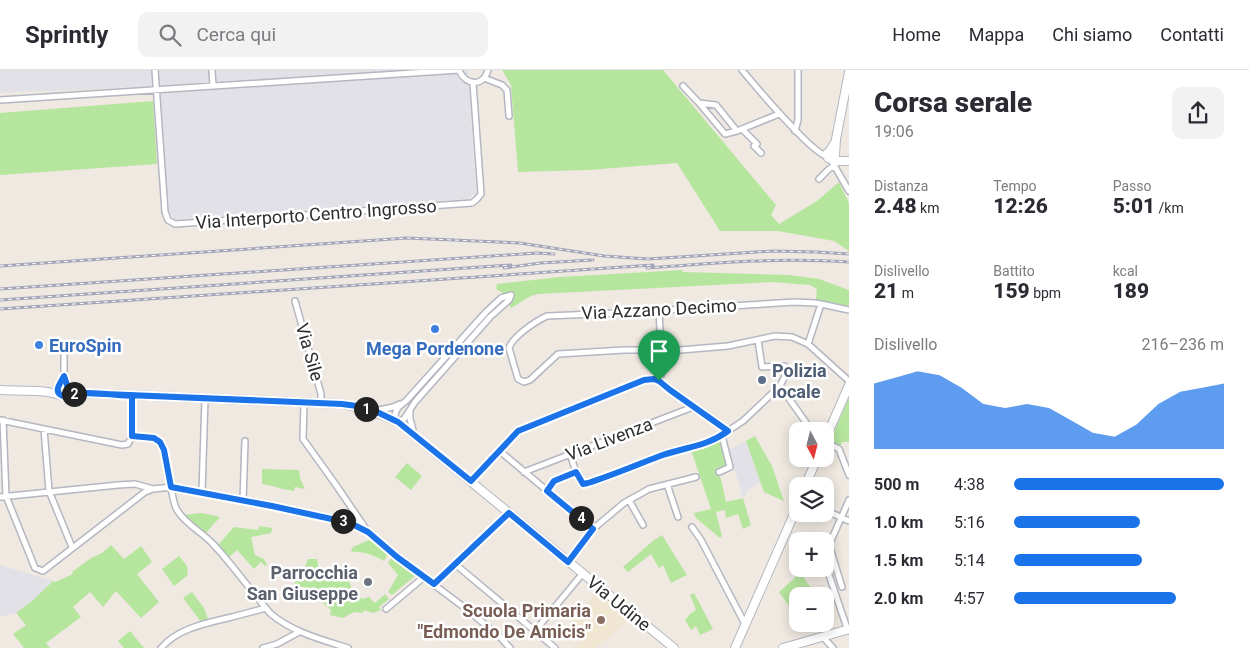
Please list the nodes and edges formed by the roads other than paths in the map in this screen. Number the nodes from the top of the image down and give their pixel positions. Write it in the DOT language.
graph roads {
  1 [pos="155,70"];
  2 [pos="212,70"];
  3 [pos="459,70"];
  4 [pos="488,70"];
  5 [pos="742,70"];
  6 [pos="798,70"];
  7 [pos="849,72"];
  8 [pos="484,78"];
  9 [pos="473,83"];
  10 [pos="213,86"];
  11 [pos="683,86"];
  12 [pos="156,90"];
  13 [pos="0,100"];
  14 [pos="699,103"];
  15 [pos="779,114"];
  16 [pos="509,116"];
  17 [pos="740,130"];
  18 [pos="795,131"];
  19 [pos="761,153"];
  20 [pos="831,157"];
  21 [pos="848,161"];
  22 [pos="819,179"];
  23 [pos="849,191"];
  24 [pos="295,301"];
  25 [pos="821,304"];
  26 [pos="659,310"];
  27 [pos="849,310"];
  28 [pos="473,331"];
  29 [pos="758,340"];
  30 [pos="808,344"];
  31 [pos="660,351"];
  32 [pos="64,356"];
  33 [pos="659,381"];
  34 [pos="849,381"];
  35 [pos="849,385"];
  36 [pos="780,386"];
  37 [pos="63,389"];
  38 [pos="0,390"];
  39 [pos="132,396"];
  40 [pos="205,399"];
  41 [pos="304,403"];
  42 [pos="403,403"];
  43 [pos="321,404"];
  44 [pos="411,406"];
  45 [pos="693,407"];
  46 [pos="375,411"];
  47 [pos="1,420"];
  48 [pos="397,421"];
  49 [pos="806,422"];
  50 [pos="833,422"];
  51 [pos="44,429"];
  52 [pos="728,431"];
  53 [pos="414,434"];
  54 [pos="132,436"];
  55 [pos="722,436"];
  56 [pos="245,441"];
  57 [pos="834,446"];
  58 [pos="499,452"];
  59 [pos="570,454"];
  60 [pos="524,472"];
  61 [pos="576,472"];
  62 [pos="719,472"];
  63 [pos="849,475"];
  64 [pos="696,477"];
  65 [pos="471,481"];
  66 [pos="666,484"];
  67 [pos="171,487"];
  68 [pos="153,489"];
  69 [pos="49,491"];
  70 [pos="547,491"];
  71 [pos="202,492"];
  72 [pos="6,496"];
  73 [pos="0,497"];
  74 [pos="242,500"];
  75 [pos="629,500"];
  76 [pos="849,500"];
  77 [pos="509,513"];
  78 [pos="834,514"];
  79 [pos="678,517"];
  80 [pos="842,517"];
  81 [pos="849,521"];
  82 [pos="790,522"];
  83 [pos="643,525"];
  84 [pos="692,527"];
  85 [pos="593,529"];
  86 [pos="368,532"];
  87 [pos="72,547"];
  88 [pos="568,562"];
  89 [pos="455,564"];
  90 [pos="583,573"];
  91 [pos="424,577"];
  92 [pos="831,577"];
  93 [pos="434,584"];
  94 [pos="842,587"];
  95 [pos="266,608"];
  96 [pos="386,609"];
  97 [pos="745,624"];
  98 [pos="848,630"];
  99 [pos="535,631"];
  100 [pos="299,632"];
  101 [pos="823,637"];
  102 [pos="161,648"];
  103 [pos="263,648"];
  104 [pos="348,648"];
  105 [pos="510,648"];
  106 [pos="555,648"];
  107 [pos="674,648"];
  108 [pos="735,648"];
  109 [pos="783,648"];
  110 [pos="833,648"];
  1 -- 12 [label="street, Via Interporto Centro Ingrosso"];
  2 -- 10 [label="street"];
  3 -- 9 [label="street"];
  3 -- 10 [label="street"];
  4 -- 8 [label="street"];
  5 -- 15 [label="street"];
  6 -- 18 [label="street"];
  7 -- 20 [label="main road"];
  8 -- 9 [label="street"];
  8 -- 16 [label="street"];
  9 -- 12 [label="street, Via Interporto Centro Ingrosso"];
  10 -- 12 [label="street"];
  11 -- 14 [label="street"];
  12 -- 13 [label="street"];
  14 -- 17 [label="street"];
  14 -- 17 [label="street"];
  15 -- 17 [label="street"];
  15 -- 18 [label="street"];
  17 -- 19 [label="street"];
  18 -- 20 [label="street"];
  20 -- 21 [label="main road"];
  20 -- 22 [label="street"];
  20 -- 23 [label="street"];
  24 -- 43 [label="street, Via Sile"];
  25 -- 26 [label="street, Via Azzano Decimo"];
  25 -- 27 [label="street, Via Azzano Decimo"];
  25 -- 30 [label="street"];
  26 -- 31 [label="street"];
  26 -- 31 [label="street, Via Azzano Decimo"];
  28 -- 28 [label="street"];
  28 -- 42 [label="street"];
  28 -- 44 [label="street"];
  29 -- 30 [label="street"];
  29 -- 31 [label="street"];
  29 -- 36 [label="street"];
  30 -- 34 [label="street"];
  31 -- 33 [label="street"];
  32 -- 37 [label="street"];
  33 -- 45 [label="street"];
  33 -- 58 [label="street"];
  35 -- 50 [label="main road"];
  36 -- 49 [label="street"];
  36 -- 52 [label="street"];
  37 -- 38 [label="main road, Via Udine"];
  37 -- 39 [label="main road, Via Udine"];
  39 -- 40 [label="main road, Via Udine"];
  39 -- 54 [label="street"];
  40 -- 41 [label="main road, Via Udine"];
  40 -- 71 [label="street"];
  41 -- 43 [label="main road, Via Udine"];
  41 -- 86 [label="street"];
  42 -- 46 [label="street"];
  42 -- 48 [label="street"];
  43 -- 46 [label="main road, Via Udine"];
  44 -- 48 [label="street"];
  44 -- 53 [label="street"];
  45 -- 52 [label="street"];
  45 -- 59 [label="street, Via Livenza"];
  46 -- 48 [label="main road, Via Udine"];
  47 -- 51 [label="street"];
  47 -- 72 [label="street"];
  48 -- 53 [label="main road, Via Udine"];
  51 -- 54 [label="street"];
  51 -- 69 [label="street"];
  52 -- 55 [label="street"];
  53 -- 65 [label="main road, Via Udine"];
  54 -- 67 [label="street"];
  55 -- 61 [label="street"];
  55 -- 62 [label="street"];
  56 -- 74 [label="street"];
  57 -- 63 [label="street"];
  58 -- 60 [label="street"];
  58 -- 65 [label="street"];
  59 -- 60 [label="street, Via Livenza"];
  59 -- 61 [label="street"];
  60 -- 70 [label="street"];
  61 -- 70 [label="street"];
  64 -- 66 [label="street"];
  65 -- 77 [label="main road, Via Udine"];
  66 -- 75 [label="street"];
  66 -- 79 [label="street"];
  67 -- 68 [label="street"];
  67 -- 71 [label="street"];
  67 -- 95 [label="street"];
  68 -- 69 [label="street"];
  68 -- 87 [label="street"];
  69 -- 72 [label="street"];
  69 -- 87 [label="street"];
  70 -- 85 [label="street"];
  71 -- 74 [label="street"];
  72 -- 73 [label="street"];
  72 -- 87 [label="street"];
  74 -- 86 [label="street"];
  75 -- 83 [label="street"];
  75 -- 85 [label="street"];
  76 -- 80 [label="street"];
  77 -- 88 [label="main road, Via Udine"];
  77 -- 89 [label="street"];
  78 -- 80 [label="street"];
  80 -- 81 [label="street"];
  80 -- 94 [label="street"];
  82 -- 97 [label="main road"];
  84 -- 97 [label="street"];
  85 -- 88 [label="street"];
  86 -- 91 [label="street"];
  88 -- 90 [label="main road, Via Udine"];
  89 -- 93 [label="street"];
  89 -- 99 [label="street"];
  90 -- 99 [label="street"];
  90 -- 107 [label="main road, Via Udine"];
  91 -- 93 [label="street"];
  91 -- 96 [label="street"];
  92 -- 98 [label="street"];
  93 -- 105 [label="street"];
  95 -- 100 [label="street"];
  95 -- 102 [label="street"];
  97 -- 108 [label="main road"];
  98 -- 101 [label="main road"];
  99 -- 106 [label="street"];
  100 -- 103 [label="street"];
  100 -- 104 [label="street"];
  101 -- 109 [label="main road"];
  101 -- 110 [label="street"];
}
